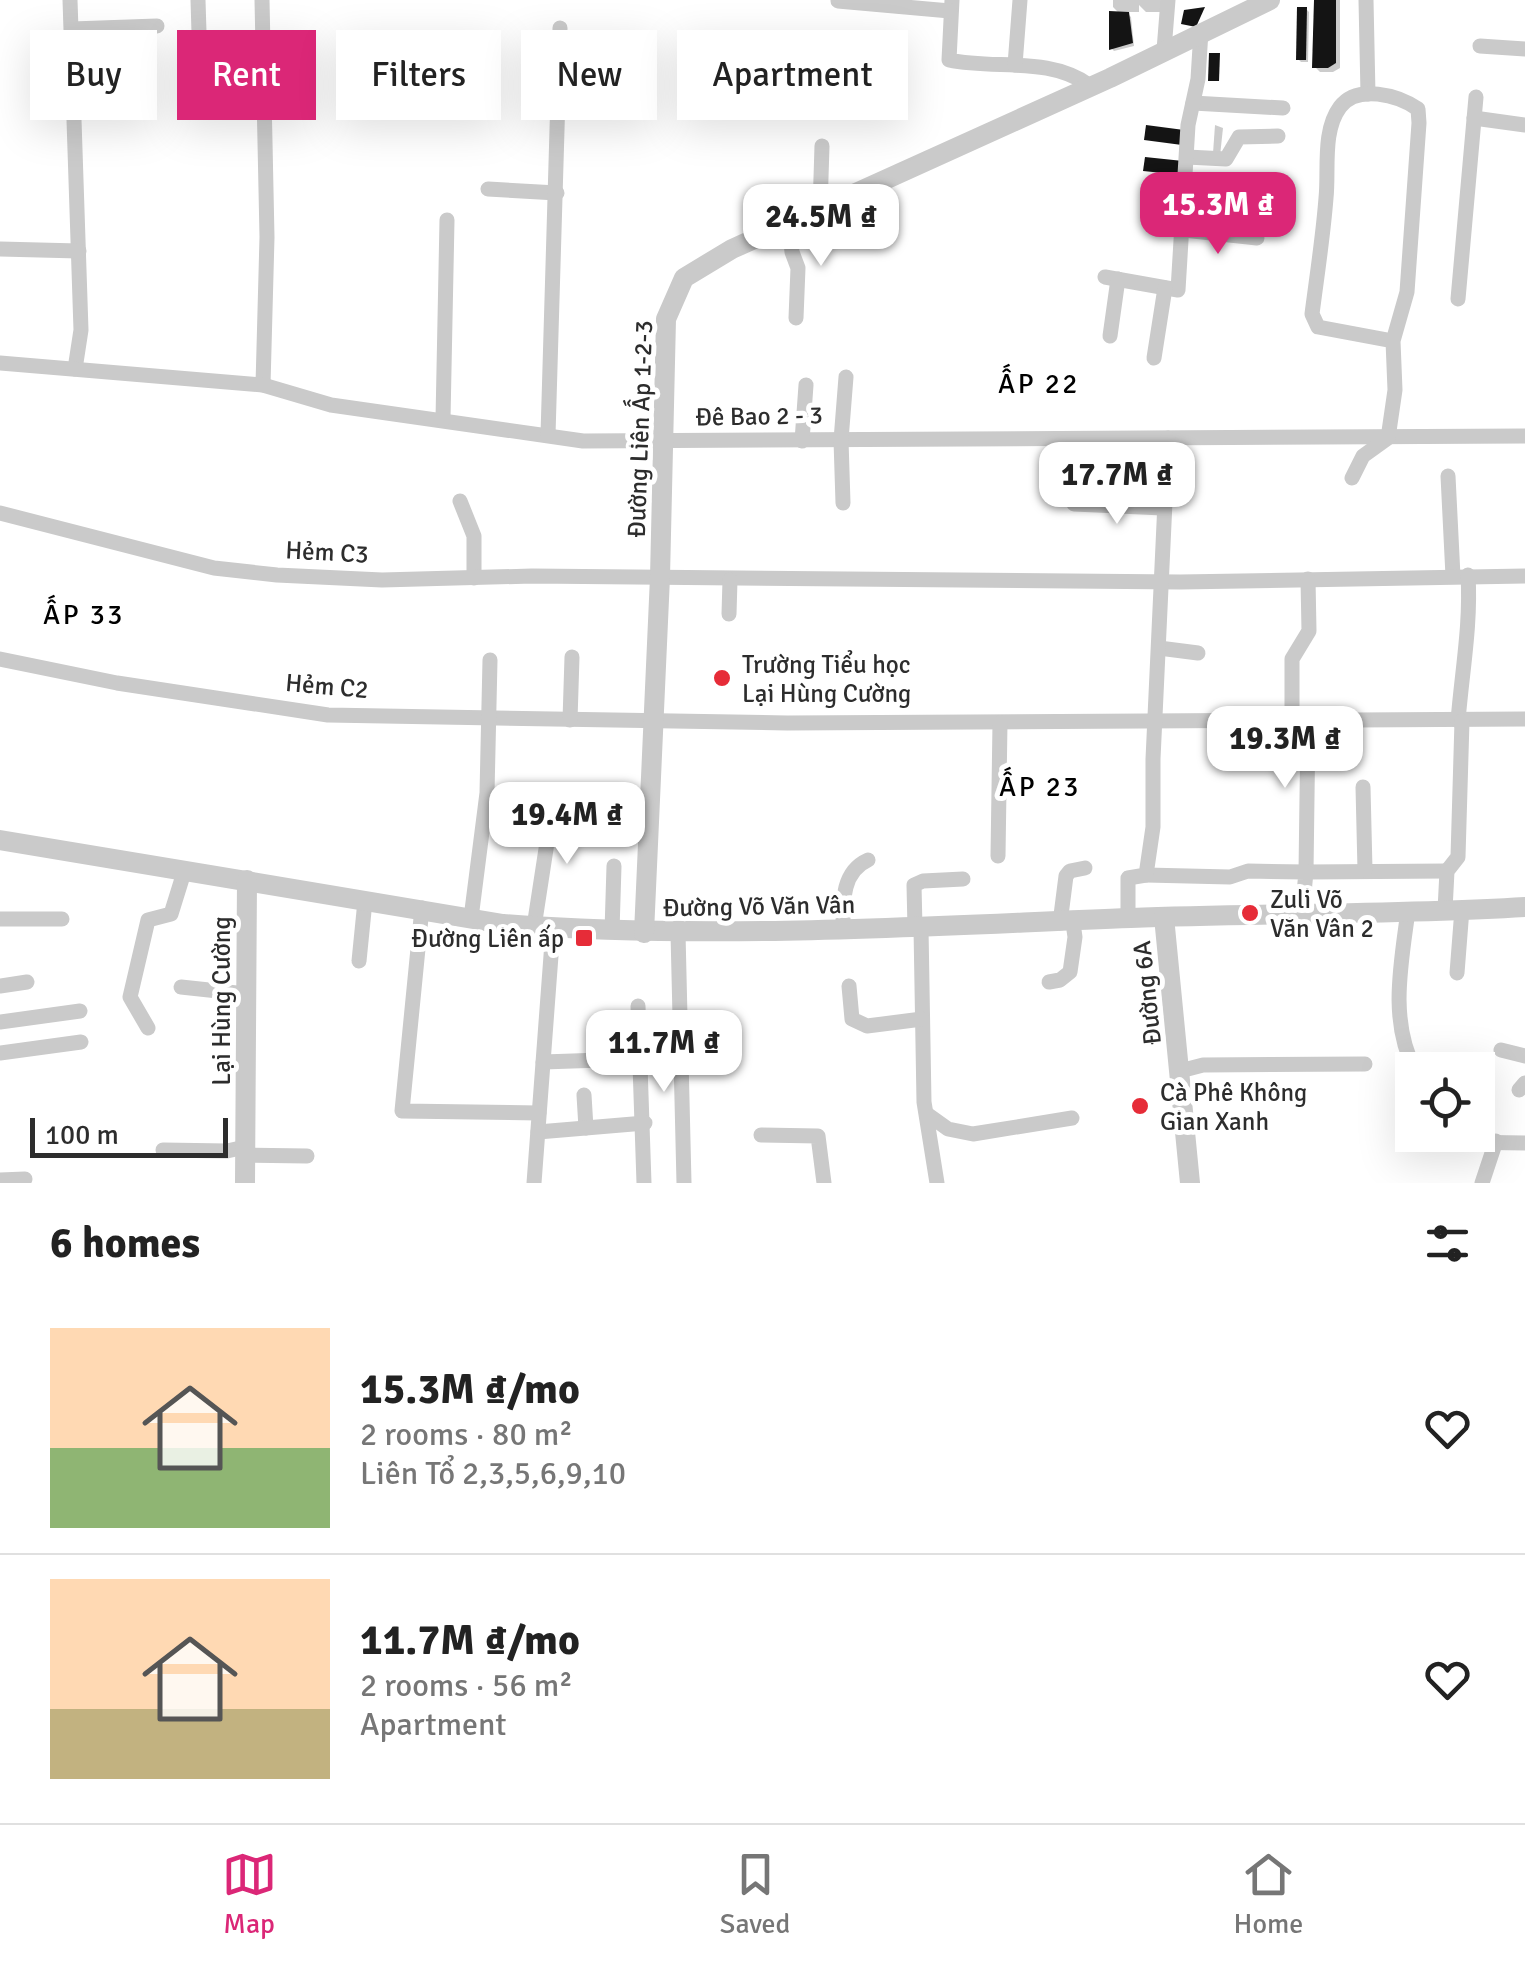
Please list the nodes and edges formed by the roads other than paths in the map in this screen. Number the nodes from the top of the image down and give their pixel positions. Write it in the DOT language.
graph roads {
  1 [pos="70,0"];
  2 [pos="198,0"];
  3 [pos="262,0"];
  4 [pos="1020,0"];
  5 [pos="1168,0"];
  6 [pos="1270,0"];
  7 [pos="1366,0"];
  8 [pos="838,1"];
  9 [pos="951,5"];
  10 [pos="157,26"];
  11 [pos="560,28"];
  12 [pos="72,29"];
  13 [pos="199,30"];
  14 [pos="263,30"];
  15 [pos="1202,31"];
  16 [pos="1480,46"];
  17 [pos="1525,48"];
  18 [pos="1164,50"];
  19 [pos="1016,65"];
  20 [pos="1089,85"];
  21 [pos="1368,94"];
  22 [pos="1476,96"];
  23 [pos="1193,103"];
  24 [pos="1283,108"];
  25 [pos="1474,118"];
  26 [pos="264,120"];
  27 [pos="1525,124"];
  28 [pos="1278,136"];
  29 [pos="822,146"];
  30 [pos="1188,157"];
  31 [pos="488,189"];
  32 [pos="557,193"];
  33 [pos="820,208"];
  34 [pos="447,220"];
  35 [pos="789,223"];
  36 [pos="1184,230"];
  37 [pos="1257,238"];
  38 [pos="0,249"];
  39 [pos="79,250"];
  40 [pos="1164,288"];
  41 [pos="1458,299"];
  42 [pos="796,318"];
  43 [pos="1110,336"];
  44 [pos="1394,341"];
  45 [pos="1154,358"];
  46 [pos="0,363"];
  47 [pos="74,369"];
  48 [pos="846,377"];
  49 [pos="263,385"];
  50 [pos="806,385"];
  51 [pos="444,419"];
  52 [pos="548,435"];
  53 [pos="1525,436"];
  54 [pos="1168,438"];
  55 [pos="1388,438"];
  56 [pos="841,440"];
  57 [pos="802,441"];
  58 [pos="662,443"];
  59 [pos="1448,476"];
  60 [pos="1352,478"];
  61 [pos="460,500"];
  62 [pos="844,503"];
  63 [pos="1074,504"];
  64 [pos="1163,508"];
  65 [pos="0,512"];
  66 [pos="1461,576"];
  67 [pos="1525,576"];
  68 [pos="660,577"];
  69 [pos="474,578"];
  70 [pos="1308,579"];
  71 [pos="730,580"];
  72 [pos="1162,582"];
  73 [pos="729,614"];
  74 [pos="1159,648"];
  75 [pos="1198,653"];
  76 [pos="572,657"];
  77 [pos="0,659"];
  78 [pos="490,660"];
  79 [pos="488,719"];
  80 [pos="654,719"];
  81 [pos="1525,719"];
  82 [pos="570,720"];
  83 [pos="1460,721"];
  84 [pos="1156,722"];
  85 [pos="1300,722"];
  86 [pos="1000,723"];
  87 [pos="1363,786"];
  88 [pos="554,797"];
  89 [pos="0,840"];
  90 [pos="998,856"];
  91 [pos="868,860"];
  92 [pos="614,866"];
  93 [pos="1084,868"];
  94 [pos="185,869"];
  95 [pos="1365,870"];
  96 [pos="1448,871"];
  97 [pos="1306,872"];
  98 [pos="1146,875"];
  99 [pos="962,879"];
  100 [pos="248,880"];
  101 [pos="365,901"];
  102 [pos="1525,907"];
  103 [pos="422,908"];
  104 [pos="1454,910"];
  105 [pos="1408,911"];
  106 [pos="1302,914"];
  107 [pos="1164,917"];
  108 [pos="472,918"];
  109 [pos="1128,918"];
  110 [pos="0,919"];
  111 [pos="62,919"];
  112 [pos="1066,923"];
  113 [pos="544,928"];
  114 [pos="918,928"];
  115 [pos="843,929"];
  116 [pos="612,932"];
  117 [pos="644,933"];
  118 [pos="678,933"];
  119 [pos="359,961"];
  120 [pos="1457,972"];
  121 [pos="27,982"];
  122 [pos="1048,982"];
  123 [pos="0,986"];
  124 [pos="849,986"];
  125 [pos="182,987"];
  126 [pos="246,994"];
  127 [pos="638,1006"];
  128 [pos="80,1011"];
  129 [pos="922,1019"];
  130 [pos="0,1022"];
  131 [pos="148,1028"];
  132 [pos="81,1042"];
  133 [pos="1501,1050"];
  134 [pos="1409,1052"];
  135 [pos="0,1053"];
  136 [pos="1525,1056"];
  137 [pos="602,1060"];
  138 [pos="543,1062"];
  139 [pos="1365,1064"];
  140 [pos="1180,1071"];
  141 [pos="584,1095"];
  142 [pos="539,1113"];
  143 [pos="927,1114"];
  144 [pos="1072,1118"];
  145 [pos="644,1123"];
  146 [pos="586,1128"];
  147 [pos="538,1132"];
  148 [pos="762,1135"];
  149 [pos="1496,1141"];
  150 [pos="1525,1143"];
  151 [pos="163,1150"];
  152 [pos="245,1151"];
  153 [pos="307,1156"];
  154 [pos="25,1178"];
  155 [pos="0,1180"];
  156 [pos="245,1183"];
  157 [pos="534,1183"];
  158 [pos="644,1183"];
  159 [pos="684,1183"];
  160 [pos="824,1183"];
  161 [pos="938,1183"];
  162 [pos="1190,1183"];
  163 [pos="1482,1183"];
  1 -- 12 [label="street"];
  2 -- 13 [label="street"];
  3 -- 14 [label="street"];
  4 -- 19 [label="street"];
  5 -- 18 [label="street"];
  6 -- 15 [label="street, Đường Liên Ấp 1-2-3"];
  7 -- 21 [label="street"];
  8 -- 9 [label="street"];
  9 -- 19 [label="street"];
  10 -- 12 [label="street"];
  11 -- 32 [label="street"];
  12 -- 39 [label="street"];
  15 -- 18 [label="street, Đường Liên Ấp 1-2-3"];
  15 -- 23 [label="street"];
  16 -- 17 [label="street"];
  18 -- 20 [label="street, Đường Liên Ấp 1-2-3"];
  19 -- 20 [label="street"];
  20 -- 33 [label="street, Đường Liên Ấp 1-2-3"];
  21 -- 44 [label="street"];
  21 -- 44 [label="street"];
  22 -- 25 [label="street"];
  23 -- 24 [label="street"];
  23 -- 30 [label="street"];
  25 -- 27 [label="street"];
  25 -- 41 [label="street"];
  26 -- 49 [label="street"];
  28 -- 30 [label="street"];
  29 -- 33 [label="street"];
  30 -- 36 [label="street"];
  31 -- 32 [label="street"];
  32 -- 52 [label="street"];
  33 -- 35 [label="street, Đường Liên Ấp 1-2-3"];
  34 -- 51 [label="street"];
  35 -- 42 [label="street"];
  35 -- 58 [label="street, Đường Liên Ấp 1-2-3"];
  36 -- 37 [label="street"];
  36 -- 40 [label="street"];
  38 -- 39 [label="street"];
  39 -- 47 [label="street"];
  40 -- 43 [label="street"];
  40 -- 45 [label="street"];
  44 -- 55 [label="street"];
  46 -- 47 [label="street, Đê Bao 2 - 3"];
  47 -- 49 [label="street, Đê Bao 2 - 3"];
  48 -- 56 [label="street"];
  49 -- 51 [label="street, Đê Bao 2 - 3"];
  50 -- 57 [label="street"];
  51 -- 52 [label="street, Đê Bao 2 - 3"];
  52 -- 58 [label="street, Đê Bao 2 - 3"];
  53 -- 55 [label="street, Đê Bao 2 - 3"];
  54 -- 55 [label="street, Đê Bao 2 - 3"];
  54 -- 56 [label="street, Đê Bao 2 - 3"];
  54 -- 64 [label="street"];
  55 -- 60 [label="street"];
  56 -- 57 [label="street, Đê Bao 2 - 3"];
  56 -- 62 [label="street"];
  57 -- 58 [label="street, Đê Bao 2 - 3"];
  58 -- 68 [label="street, Đường Liên Ấp 1-2-3"];
  59 -- 66 [label="street"];
  61 -- 69 [label="street"];
  63 -- 64 [label="street"];
  64 -- 72 [label="street"];
  65 -- 69 [label="street, Hẻm C3"];
  66 -- 67 [label="street, Hẻm C3"];
  66 -- 70 [label="street, Hẻm C3"];
  66 -- 83 [label="street"];
  68 -- 69 [label="street, Hẻm C3"];
  68 -- 71 [label="street, Hẻm C3"];
  68 -- 80 [label="street, Đường Liên Ấp 1-2-3"];
  70 -- 72 [label="street, Hẻm C3"];
  70 -- 85 [label="street"];
  71 -- 72 [label="street, Hẻm C3"];
  71 -- 73 [label="street"];
  72 -- 74 [label="street"];
  74 -- 75 [label="street"];
  74 -- 84 [label="street"];
  76 -- 82 [label="street"];
  77 -- 79 [label="street, Hẻm C2"];
  78 -- 79 [label="street"];
  79 -- 82 [label="street, Hẻm C2"];
  79 -- 108 [label="street"];
  80 -- 82 [label="street, Hẻm C2"];
  80 -- 86 [label="street, Hẻm C2"];
  80 -- 117 [label="street, Đường Liên Ấp 1-2-3"];
  81 -- 83 [label="street, Hẻm C2"];
  83 -- 85 [label="street, Hẻm C2"];
  83 -- 96 [label="street"];
  84 -- 85 [label="street, Hẻm C2"];
  84 -- 86 [label="street, Hẻm C2"];
  84 -- 98 [label="street"];
  85 -- 97 [label="street"];
  86 -- 90 [label="street"];
  87 -- 95 [label="street"];
  88 -- 113 [label="street"];
  89 -- 94 [label="street, Đường Võ Văn Vân"];
  91 -- 115 [label="street"];
  92 -- 116 [label="street"];
  93 -- 112 [label="street"];
  94 -- 100 [label="street, Đường Võ Văn Vân"];
  94 -- 131 [label="street"];
  95 -- 96 [label="street"];
  95 -- 97 [label="street"];
  96 -- 104 [label="street"];
  97 -- 98 [label="street"];
  97 -- 106 [label="street"];
  98 -- 109 [label="street"];
  99 -- 114 [label="street"];
  100 -- 101 [label="street, Đường Võ Văn Vân"];
  100 -- 126 [label="street, Lại Hùng Cường"];
  101 -- 103 [label="street, Đường Võ Văn Vân"];
  101 -- 119 [label="street"];
  102 -- 104 [label="street, Đường Võ Văn Vân"];
  103 -- 108 [label="street, Đường Võ Văn Vân"];
  103 -- 142 [label="street"];
  104 -- 105 [label="street, Đường Võ Văn Vân"];
  104 -- 120 [label="street"];
  105 -- 106 [label="street, Đường Võ Văn Vân"];
  105 -- 134 [label="street"];
  106 -- 107 [label="street, Đường Võ Văn Vân"];
  107 -- 109 [label="street, Đường Võ Văn Vân"];
  107 -- 140 [label="street, Đường 6A"];
  108 -- 113 [label="street, Đường Võ Văn Vân"];
  109 -- 112 [label="street, Đường Võ Văn Vân"];
  110 -- 111 [label="street"];
  112 -- 114 [label="street, Đường Võ Văn Vân"];
  112 -- 122 [label="street"];
  113 -- 116 [label="street, Đường Võ Văn Vân"];
  113 -- 138 [label="street"];
  114 -- 115 [label="street, Đường Võ Văn Vân"];
  114 -- 129 [label="street"];
  115 -- 118 [label="street, Đường Võ Văn Vân"];
  116 -- 117 [label="street, Đường Võ Văn Vân"];
  117 -- 118 [label="street, Đường Võ Văn Vân"];
  118 -- 159 [label="street"];
  121 -- 123 [label="street"];
  124 -- 129 [label="street"];
  125 -- 126 [label="street"];
  126 -- 152 [label="street, Lại Hùng Cường"];
  127 -- 145 [label="street"];
  128 -- 130 [label="street"];
  129 -- 143 [label="street"];
  132 -- 135 [label="street"];
  133 -- 136 [label="street"];
  137 -- 138 [label="street"];
  138 -- 142 [label="street"];
  139 -- 140 [label="street"];
  140 -- 162 [label="street, Đường 6A"];
  141 -- 146 [label="street"];
  142 -- 147 [label="street"];
  143 -- 144 [label="street"];
  143 -- 161 [label="street"];
  145 -- 146 [label="street"];
  145 -- 158 [label="street"];
  146 -- 147 [label="street"];
  147 -- 157 [label="street"];
  148 -- 160 [label="street"];
  149 -- 150 [label="street"];
  149 -- 163 [label="street"];
  151 -- 152 [label="street"];
  152 -- 153 [label="street"];
  152 -- 156 [label="street, Lại Hùng Cường"];
  154 -- 155 [label="street"];
}
